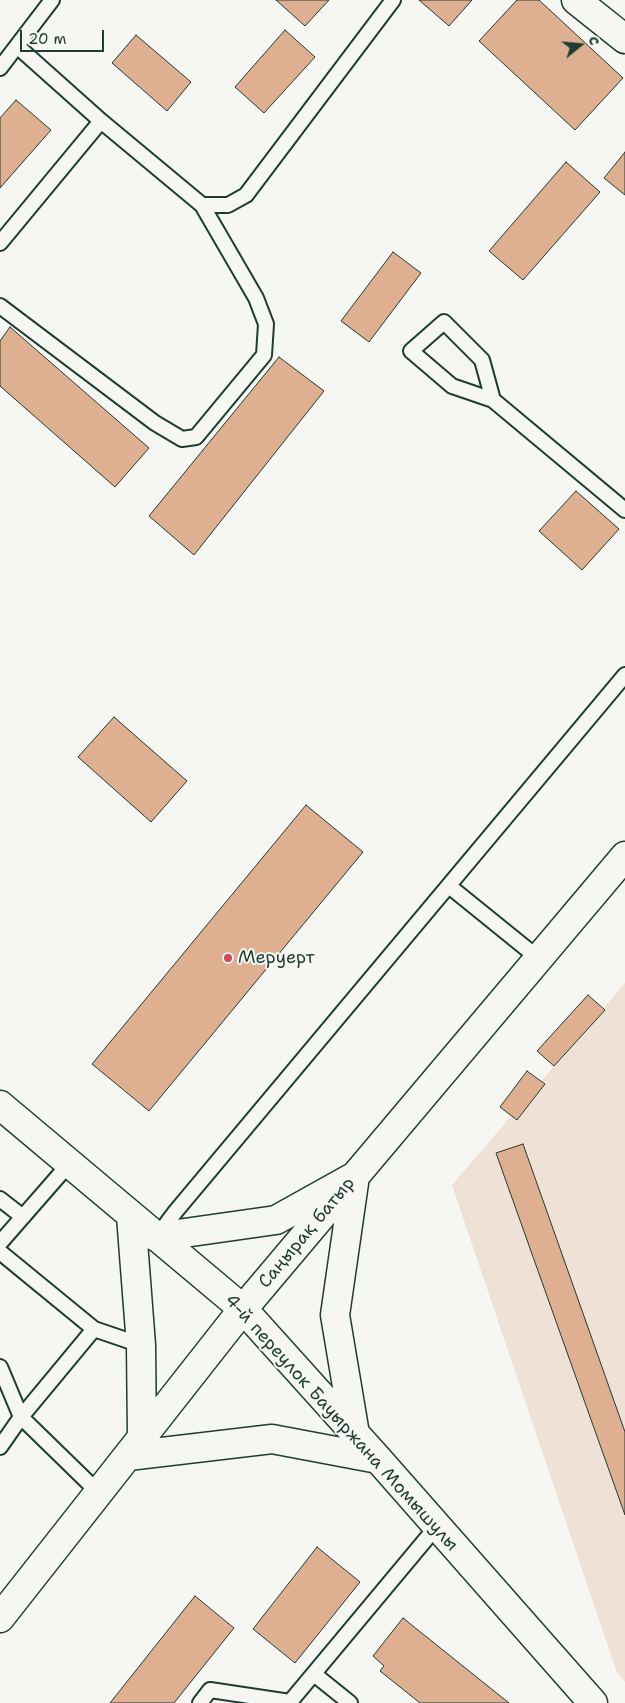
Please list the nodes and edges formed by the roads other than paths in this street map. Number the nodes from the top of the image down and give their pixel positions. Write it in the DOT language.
graph roads {
  1 [pos="52,0"];
  2 [pos="393,0"];
  3 [pos="576,0"];
  4 [pos="625,39"];
  5 [pos="17,46"];
  6 [pos="0,68"];
  7 [pos="101,121"];
  8 [pos="202,205"];
  9 [pos="0,243"];
  10 [pos="0,306"];
  11 [pos="493,400"];
  12 [pos="625,510"];
  13 [pos="625,675"];
  14 [pos="625,856"];
  15 [pos="449,886"];
  16 [pos="538,958"];
  17 [pos="0,1106"];
  18 [pos="69,1164"];
  19 [pos="355,1176"];
  20 [pos="0,1199"];
  21 [pos="131,1216"];
  22 [pos="23,1217"];
  23 [pos="156,1237"];
  24 [pos="0,1243"];
  25 [pos="0,1252"];
  26 [pos="243,1310"];
  27 [pos="94,1329"];
  28 [pos="141,1345"];
  29 [pos="0,1367"];
  30 [pos="21,1417"];
  31 [pos="356,1434"];
  32 [pos="0,1447"];
  33 [pos="135,1447"];
  34 [pos="378,1459"];
  35 [pos="99,1493"];
  36 [pos="437,1526"];
  37 [pos="0,1618"];
  38 [pos="314,1674"];
  39 [pos="200,1703"];
  40 [pos="350,1703"];
  41 [pos="593,1703"];
  1 -- 5 [label="lane"];
  2 -- 8 [label="lane"];
  3 -- 4 [label="street"];
  5 -- 6 [label="lane"];
  5 -- 7 [label="lane"];
  7 -- 8 [label="lane"];
  7 -- 9 [label="lane"];
  8 -- 10 [label="lane"];
  11 -- 11 [label="lane"];
  11 -- 12 [label="lane"];
  13 -- 15 [label="lane"];
  14 -- 16 [label="street, Саңырақ батыр"];
  15 -- 16 [label="lane"];
  15 -- 23 [label="lane"];
  16 -- 19 [label="street, Саңырақ батыр"];
  17 -- 18 [label="street, 4-й переулок Бауыржана Момышулы"];
  18 -- 21 [label="street, 4-й переулок Бауыржана Момышулы"];
  18 -- 22 [label="lane"];
  19 -- 23 [label="street"];
  19 -- 26 [label="street, Саңырақ батыр"];
  19 -- 31 [label="street"];
  20 -- 22 [label="lane"];
  21 -- 23 [label="street, 4-й переулок Бауыржана Момышулы"];
  21 -- 28 [label="street"];
  22 -- 24 [label="lane"];
  23 -- 26 [label="street, 4-й переулок Бауыржана Момышулы"];
  25 -- 27 [label="lane"];
  26 -- 31 [label="street, 4-й переулок Бауыржана Момышулы"];
  26 -- 33 [label="street, Саңырақ батыр"];
  27 -- 28 [label="lane"];
  27 -- 30 [label="lane"];
  28 -- 33 [label="street"];
  29 -- 30 [label="lane"];
  30 -- 32 [label="lane"];
  30 -- 35 [label="lane"];
  31 -- 34 [label="street, 4-й переулок Бауыржана Момышулы"];
  33 -- 34 [label="street"];
  33 -- 35 [label="street, Саңырақ батыр"];
  34 -- 36 [label="street, 4-й переулок Бауыржана Момышулы"];
  35 -- 37 [label="street, Саңырақ батыр"];
  36 -- 38 [label="lane"];
  36 -- 41 [label="street, 4-й переулок Бауыржана Момышулы"];
  38 -- 39 [label="lane"];
  38 -- 40 [label="lane"];
}
